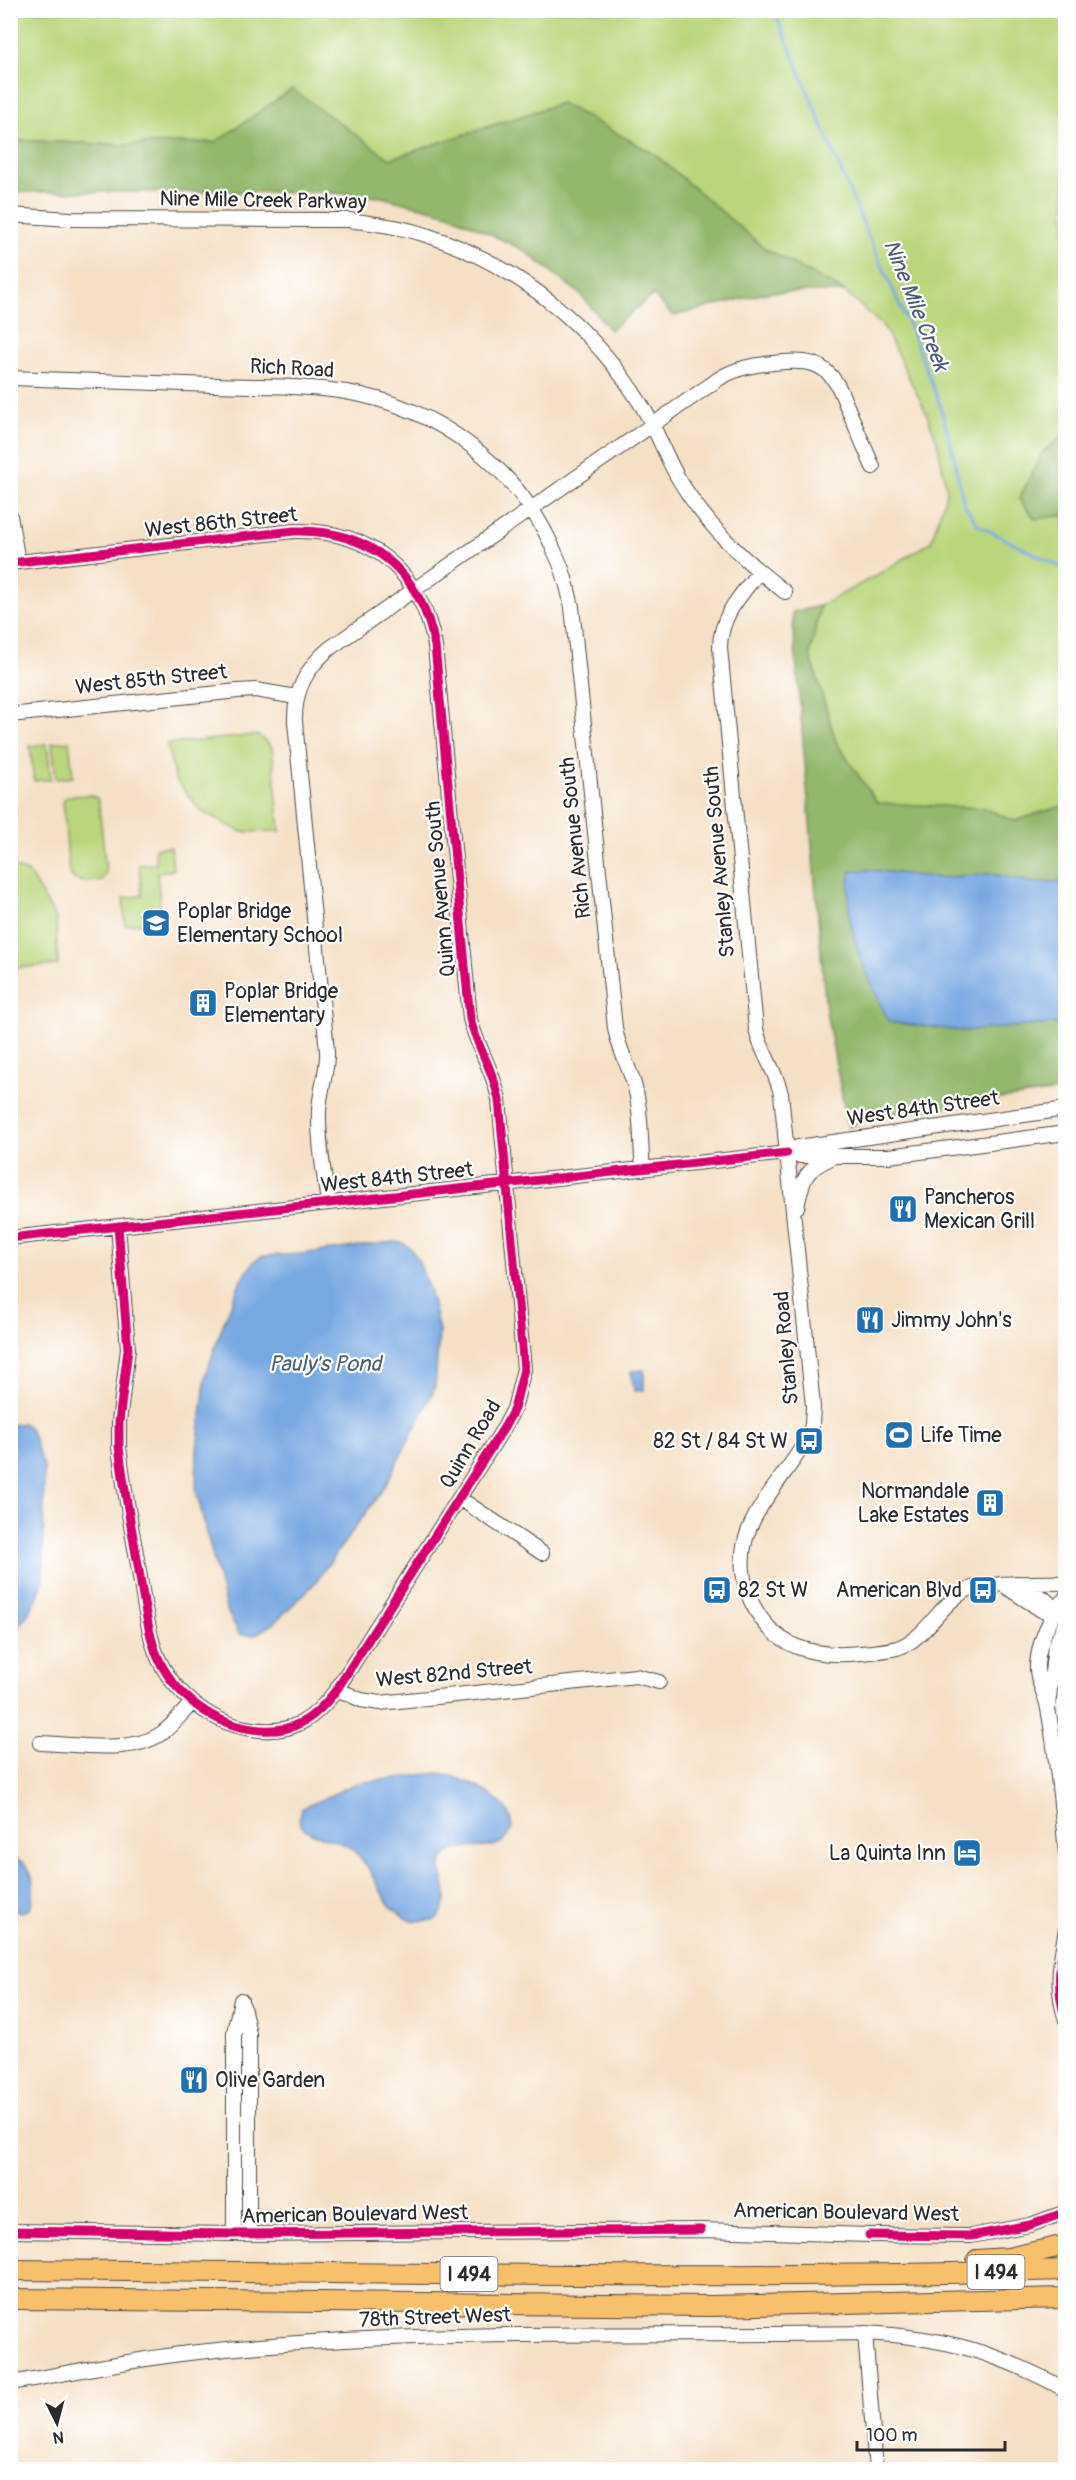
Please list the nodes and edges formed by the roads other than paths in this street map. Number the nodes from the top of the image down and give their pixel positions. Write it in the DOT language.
graph roads {
  1 [pos="10,215"];
  2 [pos="10,378"];
  3 [pos="652,424"];
  4 [pos="873,467"];
  5 [pos="531,509"];
  6 [pos="10,516"];
  7 [pos="14,563"];
  8 [pos="759,572"];
  9 [pos="414,591"];
  10 [pos="785,592"];
  11 [pos="296,697"];
  12 [pos="10,715"];
  13 [pos="1065,1109"];
  14 [pos="1065,1133"];
  15 [pos="787,1153"];
  16 [pos="833,1157"];
  17 [pos="643,1169"];
  18 [pos="507,1184"];
  19 [pos="328,1203"];
  20 [pos="794,1218"];
  21 [pos="118,1226"];
  22 [pos="10,1238"];
  23 [pos="459,1498"];
  24 [pos="542,1553"];
  25 [pos="1008,1583"];
  26 [pos="1065,1583"];
  27 [pos="1065,1598"];
  28 [pos="1062,1616"];
  29 [pos="659,1682"];
  30 [pos="337,1689"];
  31 [pos="192,1703"];
  32 [pos="40,1743"];
  33 [pos="1065,1852"];
  34 [pos="1065,1929"];
  35 [pos="1065,2020"];
  36 [pos="1065,2212"];
  37 [pos="10,2231"];
  38 [pos="234,2234"];
  39 [pos="249,2234"];
  40 [pos="1065,2246"];
  41 [pos="10,2270"];
  42 [pos="1065,2270"];
  43 [pos="927,2274"];
  44 [pos="1065,2298"];
  45 [pos="10,2299"];
  46 [pos="1038,2299"];
  47 [pos="1065,2313"];
  48 [pos="865,2333"];
  49 [pos="10,2383"];
  50 [pos="1065,2390"];
  51 [pos="876,2469"];
  1 -- 3 [label="street, Nine Mile Creek Parkway"];
  2 -- 5 [label="street, Rich Road"];
  3 -- 4 [label="street"];
  3 -- 5 [label="street"];
  3 -- 8 [label="street, Nine Mile Creek Parkway"];
  5 -- 9 [label="street"];
  5 -- 17 [label="street, Rich Avenue South"];
  6 -- 7 [label="street"];
  7 -- 9 [label="street, West 86th Street"];
  8 -- 10 [label="street, Nine Mile Creek Parkway"];
  8 -- 15 [label="street, Stanley Avenue South"];
  9 -- 11 [label="street"];
  9 -- 18 [label="street, Quinn Avenue South"];
  11 -- 12 [label="street, West 85th Street"];
  11 -- 19 [label="street"];
  13 -- 15 [label="street, West 84th Street"];
  14 -- 16 [label="street, West 84th Street"];
  15 -- 16 [label="street, West 84th Street"];
  15 -- 17 [label="street, West 84th Street"];
  15 -- 20 [label="street, Stanley Road"];
  16 -- 20 [label="street"];
  17 -- 18 [label="street, West 84th Street"];
  18 -- 19 [label="street, West 84th Street"];
  18 -- 23 [label="street, Quinn Road"];
  19 -- 21 [label="street, West 84th Street"];
  20 -- 25 [label="street, Stanley Road"];
  21 -- 22 [label="street, West 84th Street"];
  21 -- 31 [label="street"];
  23 -- 24 [label="street"];
  23 -- 30 [label="street, Quinn Road"];
  25 -- 26 [label="street"];
  25 -- 28 [label="street"];
  27 -- 28 [label="street"];
  28 -- 33 [label="street"];
  29 -- 30 [label="street, West 82nd Street"];
  30 -- 31 [label="street"];
  31 -- 32 [label="street"];
  34 -- 35 [label="street"];
  36 -- 39 [label="street, American Boulevard West"];
  37 -- 38 [label="street, American Boulevard West"];
  38 -- 39 [label="street, American Boulevard West"];
  38 -- 39 [label="street"];
  40 -- 43 [label="highway"];
  41 -- 43 [label="highway, I 494"];
  42 -- 43 [label="highway, I 494"];
  44 -- 46 [label="highway, I 494"];
  45 -- 46 [label="highway, I 494"];
  46 -- 47 [label="highway"];
  48 -- 49 [label="street, 78th Street West"];
  48 -- 50 [label="street, 78th Street West"];
  48 -- 51 [label="street"];
}
